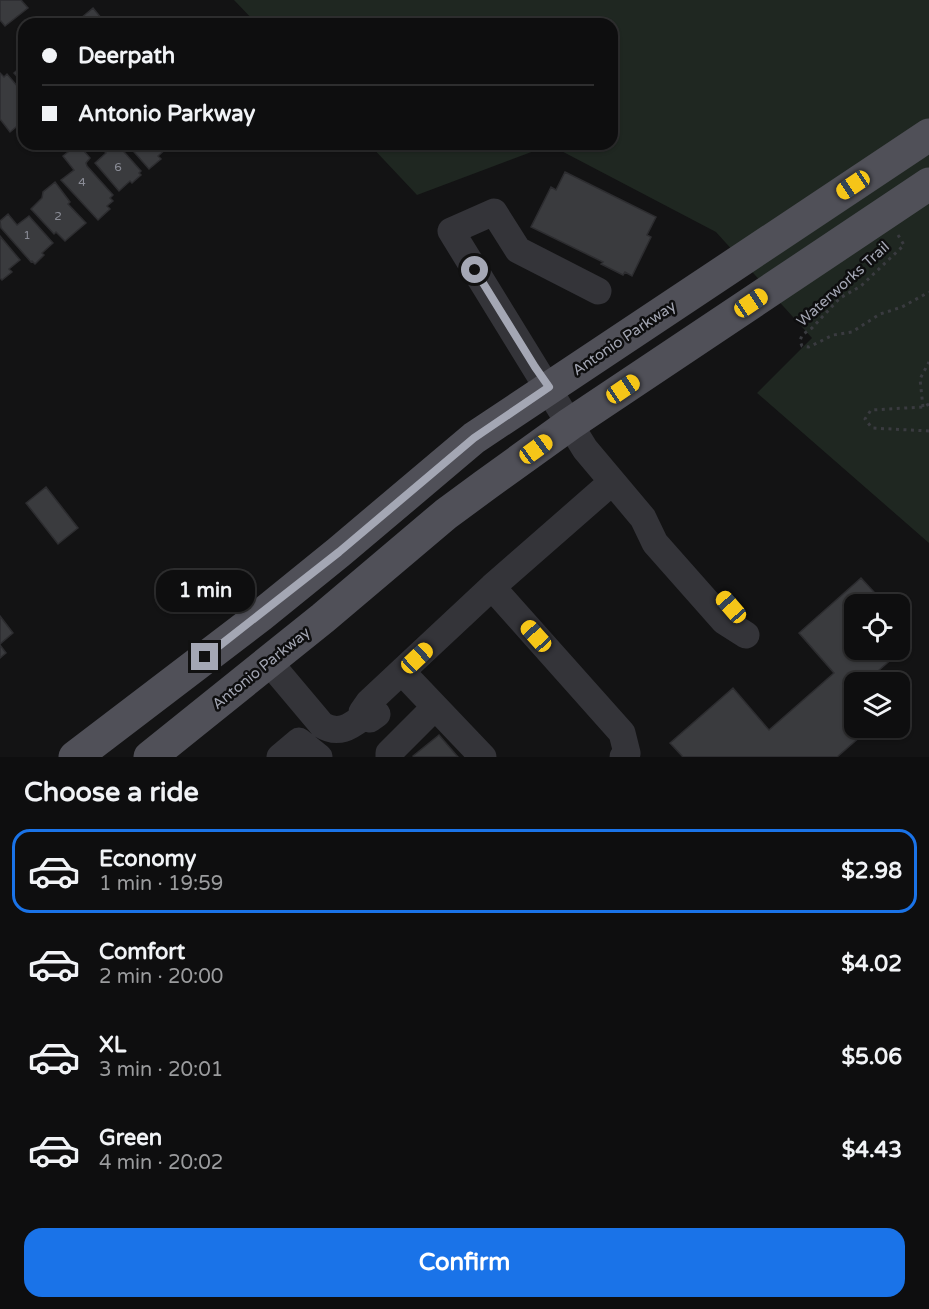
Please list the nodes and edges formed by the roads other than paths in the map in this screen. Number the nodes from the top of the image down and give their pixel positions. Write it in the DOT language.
graph roads {
  1 [pos="929,135"];
  2 [pos="929,184"];
  3 [pos="598,291"];
  4 [pos="549,387"];
  5 [pos="570,424"];
  6 [pos="612,482"];
  7 [pos="492,587"];
  8 [pos="260,616"];
  9 [pos="752,643"];
  10 [pos="268,662"];
  11 [pos="407,677"];
  12 [pos="435,707"];
  13 [pos="629,751"];
  14 [pos="156,755"];
  15 [pos="75,757"];
  16 [pos="389,757"];
  17 [pos="483,757"];
  1 -- 4 [label="main road, Antonio Parkway"];
  2 -- 5 [label="main road, Antonio Parkway"];
  3 -- 4 [label="street"];
  4 -- 5 [label="street"];
  4 -- 8 [label="main road, Antonio Parkway"];
  5 -- 6 [label="street"];
  5 -- 10 [label="main road, Antonio Parkway"];
  6 -- 7 [label="street"];
  6 -- 9 [label="street"];
  7 -- 11 [label="street"];
  7 -- 13 [label="street"];
  8 -- 10 [label="main road"];
  8 -- 15 [label="main road, Antonio Parkway"];
  10 -- 11 [label="street"];
  10 -- 14 [label="main road, Antonio Parkway"];
  11 -- 12 [label="street"];
  12 -- 16 [label="street"];
  12 -- 17 [label="street"];
}
